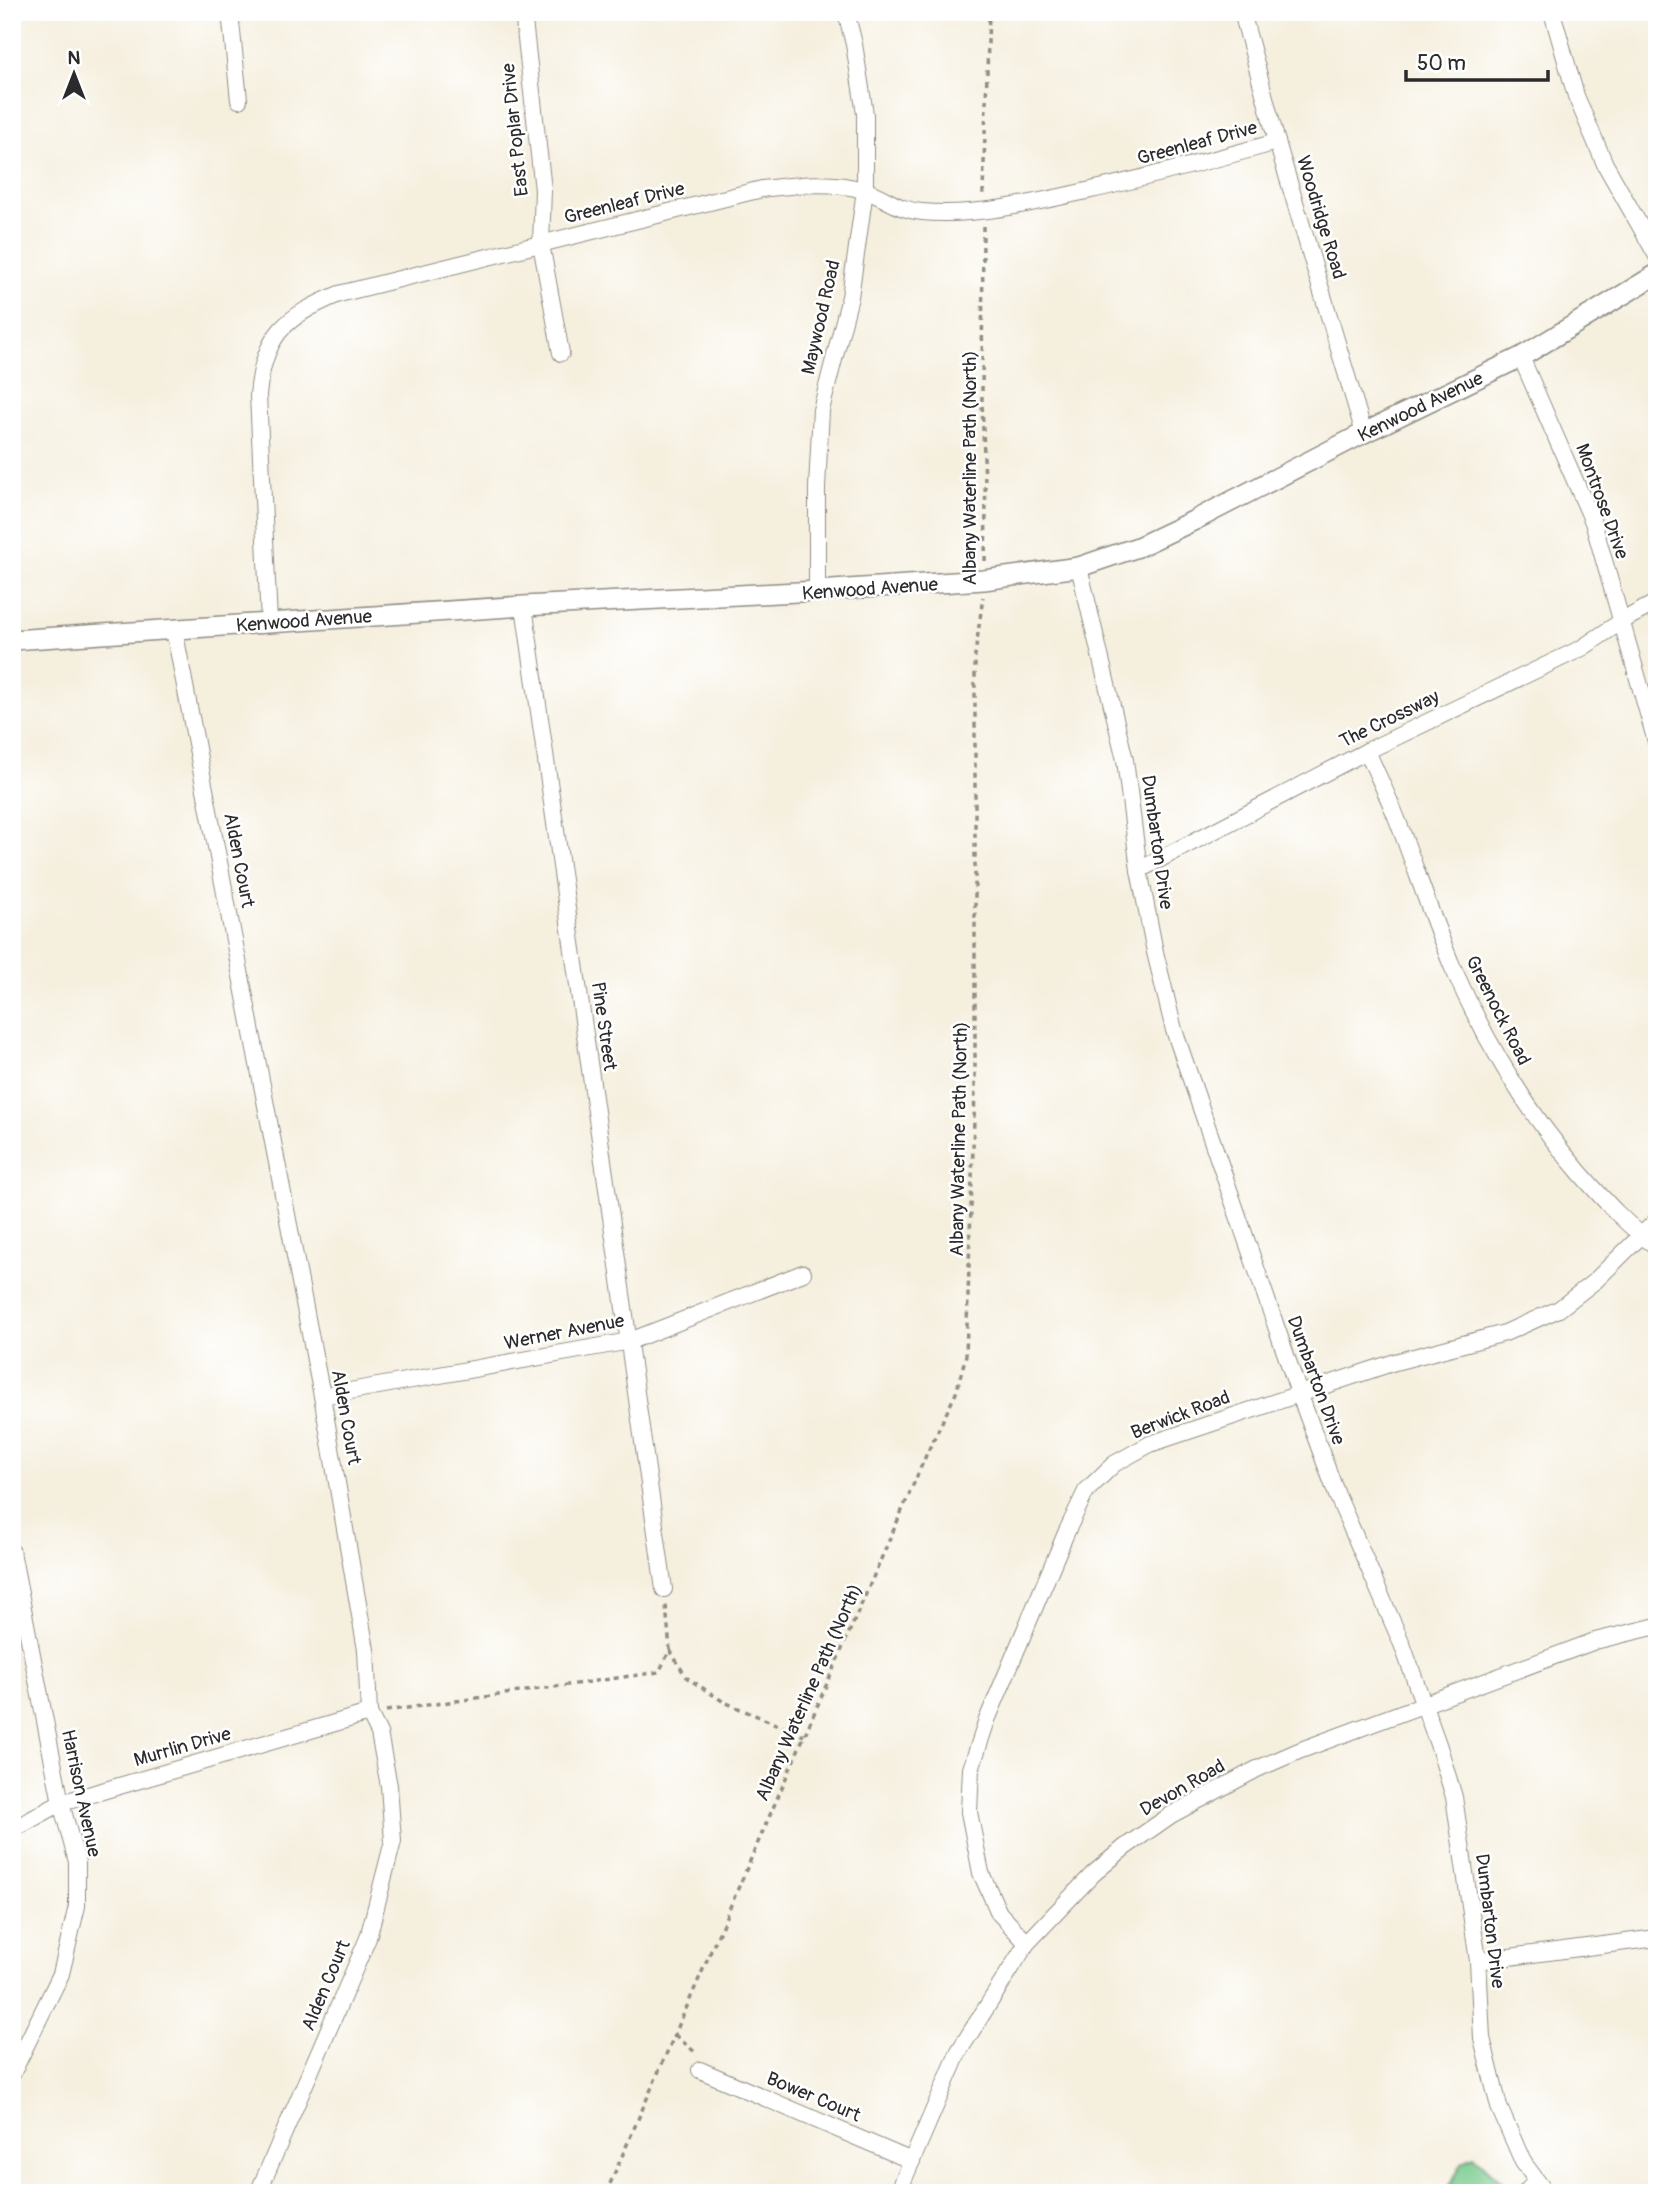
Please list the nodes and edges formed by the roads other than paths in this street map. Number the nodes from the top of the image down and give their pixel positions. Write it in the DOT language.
graph roads {
  1 [pos="230,12"];
  2 [pos="523,12"];
  3 [pos="846,12"];
  4 [pos="1242,12"];
  5 [pos="1552,12"];
  6 [pos="239,100"];
  7 [pos="1277,142"];
  8 [pos="865,190"];
  9 [pos="541,244"];
  10 [pos="1657,256"];
  11 [pos="1657,274"];
  12 [pos="561,353"];
  13 [pos="1521,357"];
  14 [pos="1364,433"];
  15 [pos="1079,567"];
  16 [pos="817,592"];
  17 [pos="1657,602"];
  18 [pos="524,606"];
  19 [pos="1622,621"];
  20 [pos="268,622"];
  21 [pos="174,629"];
  22 [pos="12,640"];
  23 [pos="1657,746"];
  24 [pos="1367,751"];
  25 [pos="1139,870"];
  26 [pos="1657,1220"];
  27 [pos="1642,1237"];
  28 [pos="1657,1247"];
  29 [pos="803,1273"];
  30 [pos="630,1341"];
  31 [pos="1298,1393"];
  32 [pos="322,1396"];
  33 [pos="12,1552"];
  34 [pos="664,1589"];
  35 [pos="1657,1626"];
  36 [pos="1424,1706"];
  37 [pos="369,1713"];
  38 [pos="61,1803"];
  39 [pos="12,1830"];
  40 [pos="1657,1938"];
  41 [pos="1027,1943"];
  42 [pos="1478,1961"];
  43 [pos="700,2070"];
  44 [pos="12,2074"];
  45 [pos="912,2161"];
  46 [pos="1534,2177"];
  47 [pos="258,2193"];
  48 [pos="898,2193"];
  49 [pos="1520,2193"];
  50 [pos="1546,2193"];
  1 -- 6 [label="street"];
  2 -- 9 [label="street, East Poplar Drive"];
  3 -- 8 [label="street, Maywood Road"];
  4 -- 7 [label="street, Woodridge Road"];
  5 -- 10 [label="street"];
  7 -- 8 [label="street, Greenleaf Drive"];
  7 -- 14 [label="street, Woodridge Road"];
  8 -- 9 [label="street, Greenleaf Drive"];
  8 -- 16 [label="street, Maywood Road"];
  9 -- 12 [label="street, East Poplar Drive"];
  9 -- 20 [label="street, Greenleaf Drive"];
  11 -- 13 [label="street, Kenwood Avenue"];
  13 -- 14 [label="street, Kenwood Avenue"];
  13 -- 19 [label="street, Montrose Drive"];
  14 -- 15 [label="street, Kenwood Avenue"];
  15 -- 16 [label="street, Kenwood Avenue"];
  15 -- 25 [label="street, Dumbarton Drive"];
  16 -- 18 [label="street, Kenwood Avenue"];
  17 -- 19 [label="street, The Crossway"];
  18 -- 20 [label="street, Kenwood Avenue"];
  18 -- 30 [label="street, Pine Street"];
  19 -- 23 [label="street, Montrose Drive"];
  19 -- 24 [label="street, The Crossway"];
  20 -- 21 [label="street, Kenwood Avenue"];
  21 -- 22 [label="street, Kenwood Avenue"];
  21 -- 32 [label="street, Alden Court"];
  24 -- 25 [label="street, The Crossway"];
  24 -- 27 [label="street, Greenock Road"];
  25 -- 31 [label="street, Dumbarton Drive"];
  26 -- 27 [label="street, Berwick Road"];
  27 -- 28 [label="street, Greenock Road"];
  27 -- 31 [label="street, Berwick Road"];
  29 -- 30 [label="street, Werner Avenue"];
  30 -- 32 [label="street, Werner Avenue"];
  30 -- 34 [label="street, Pine Street"];
  31 -- 36 [label="street, Dumbarton Drive"];
  31 -- 41 [label="street, Berwick Road"];
  32 -- 37 [label="street, Alden Court"];
  33 -- 38 [label="street, Harrison Avenue"];
  35 -- 36 [label="street, Devon Road"];
  36 -- 41 [label="street, Devon Road"];
  36 -- 42 [label="street, Dumbarton Drive"];
  37 -- 38 [label="street, Murrlin Drive"];
  37 -- 47 [label="street, Alden Court"];
  38 -- 39 [label="street, Murrlin Drive"];
  38 -- 44 [label="street, Harrison Avenue"];
  40 -- 42 [label="street"];
  41 -- 45 [label="street, Devon Road"];
  42 -- 46 [label="street, Dumbarton Drive"];
  43 -- 45 [label="street, Bower Court"];
  45 -- 48 [label="street, Devon Road"];
  46 -- 49 [label="lane"];
  46 -- 50 [label="street, Dumbarton Drive"];
}
